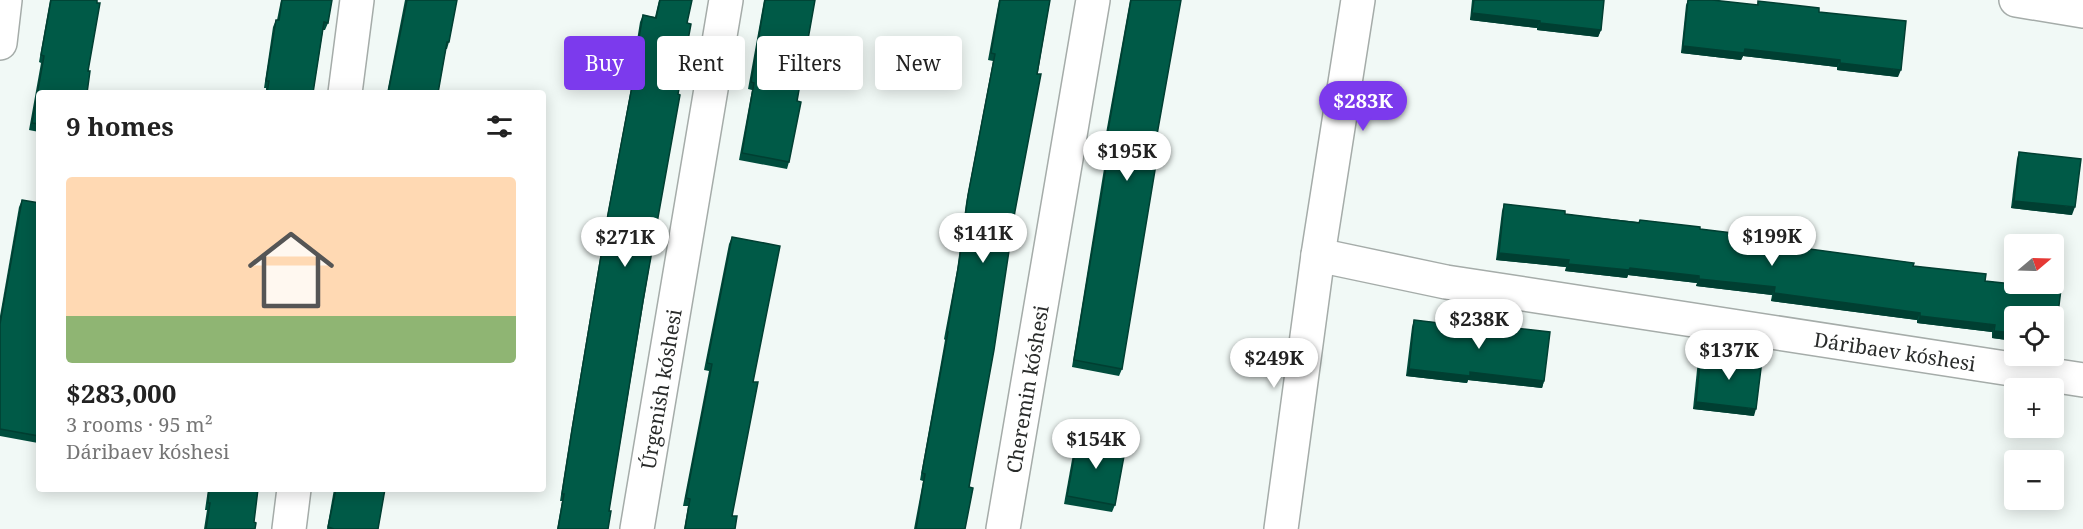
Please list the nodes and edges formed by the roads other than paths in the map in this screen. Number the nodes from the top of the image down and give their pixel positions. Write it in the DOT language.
graph roads {
  1 [pos="6,0"];
  2 [pos="357,0"];
  3 [pos="726,0"];
  4 [pos="1093,0"];
  5 [pos="1358,0"];
  6 [pos="2016,0"];
  7 [pos="2083,11"];
  8 [pos="0,43"];
  9 [pos="345,90"];
  10 [pos="1317,255"];
  11 [pos="2083,380"];
  12 [pos="294,492"];
  13 [pos="289,529"];
  14 [pos="637,529"];
  15 [pos="1003,529"];
  16 [pos="1281,529"];
  1 -- 8 [label="street"];
  2 -- 9 [label="street"];
  3 -- 14 [label="street, Úrgenish kóshesi"];
  4 -- 15 [label="street, Cheremin kóshesi"];
  5 -- 10 [label="street"];
  6 -- 7 [label="street"];
  10 -- 11 [label="street, Dáribaev kóshesi"];
  10 -- 16 [label="street"];
  12 -- 13 [label="street"];
}
